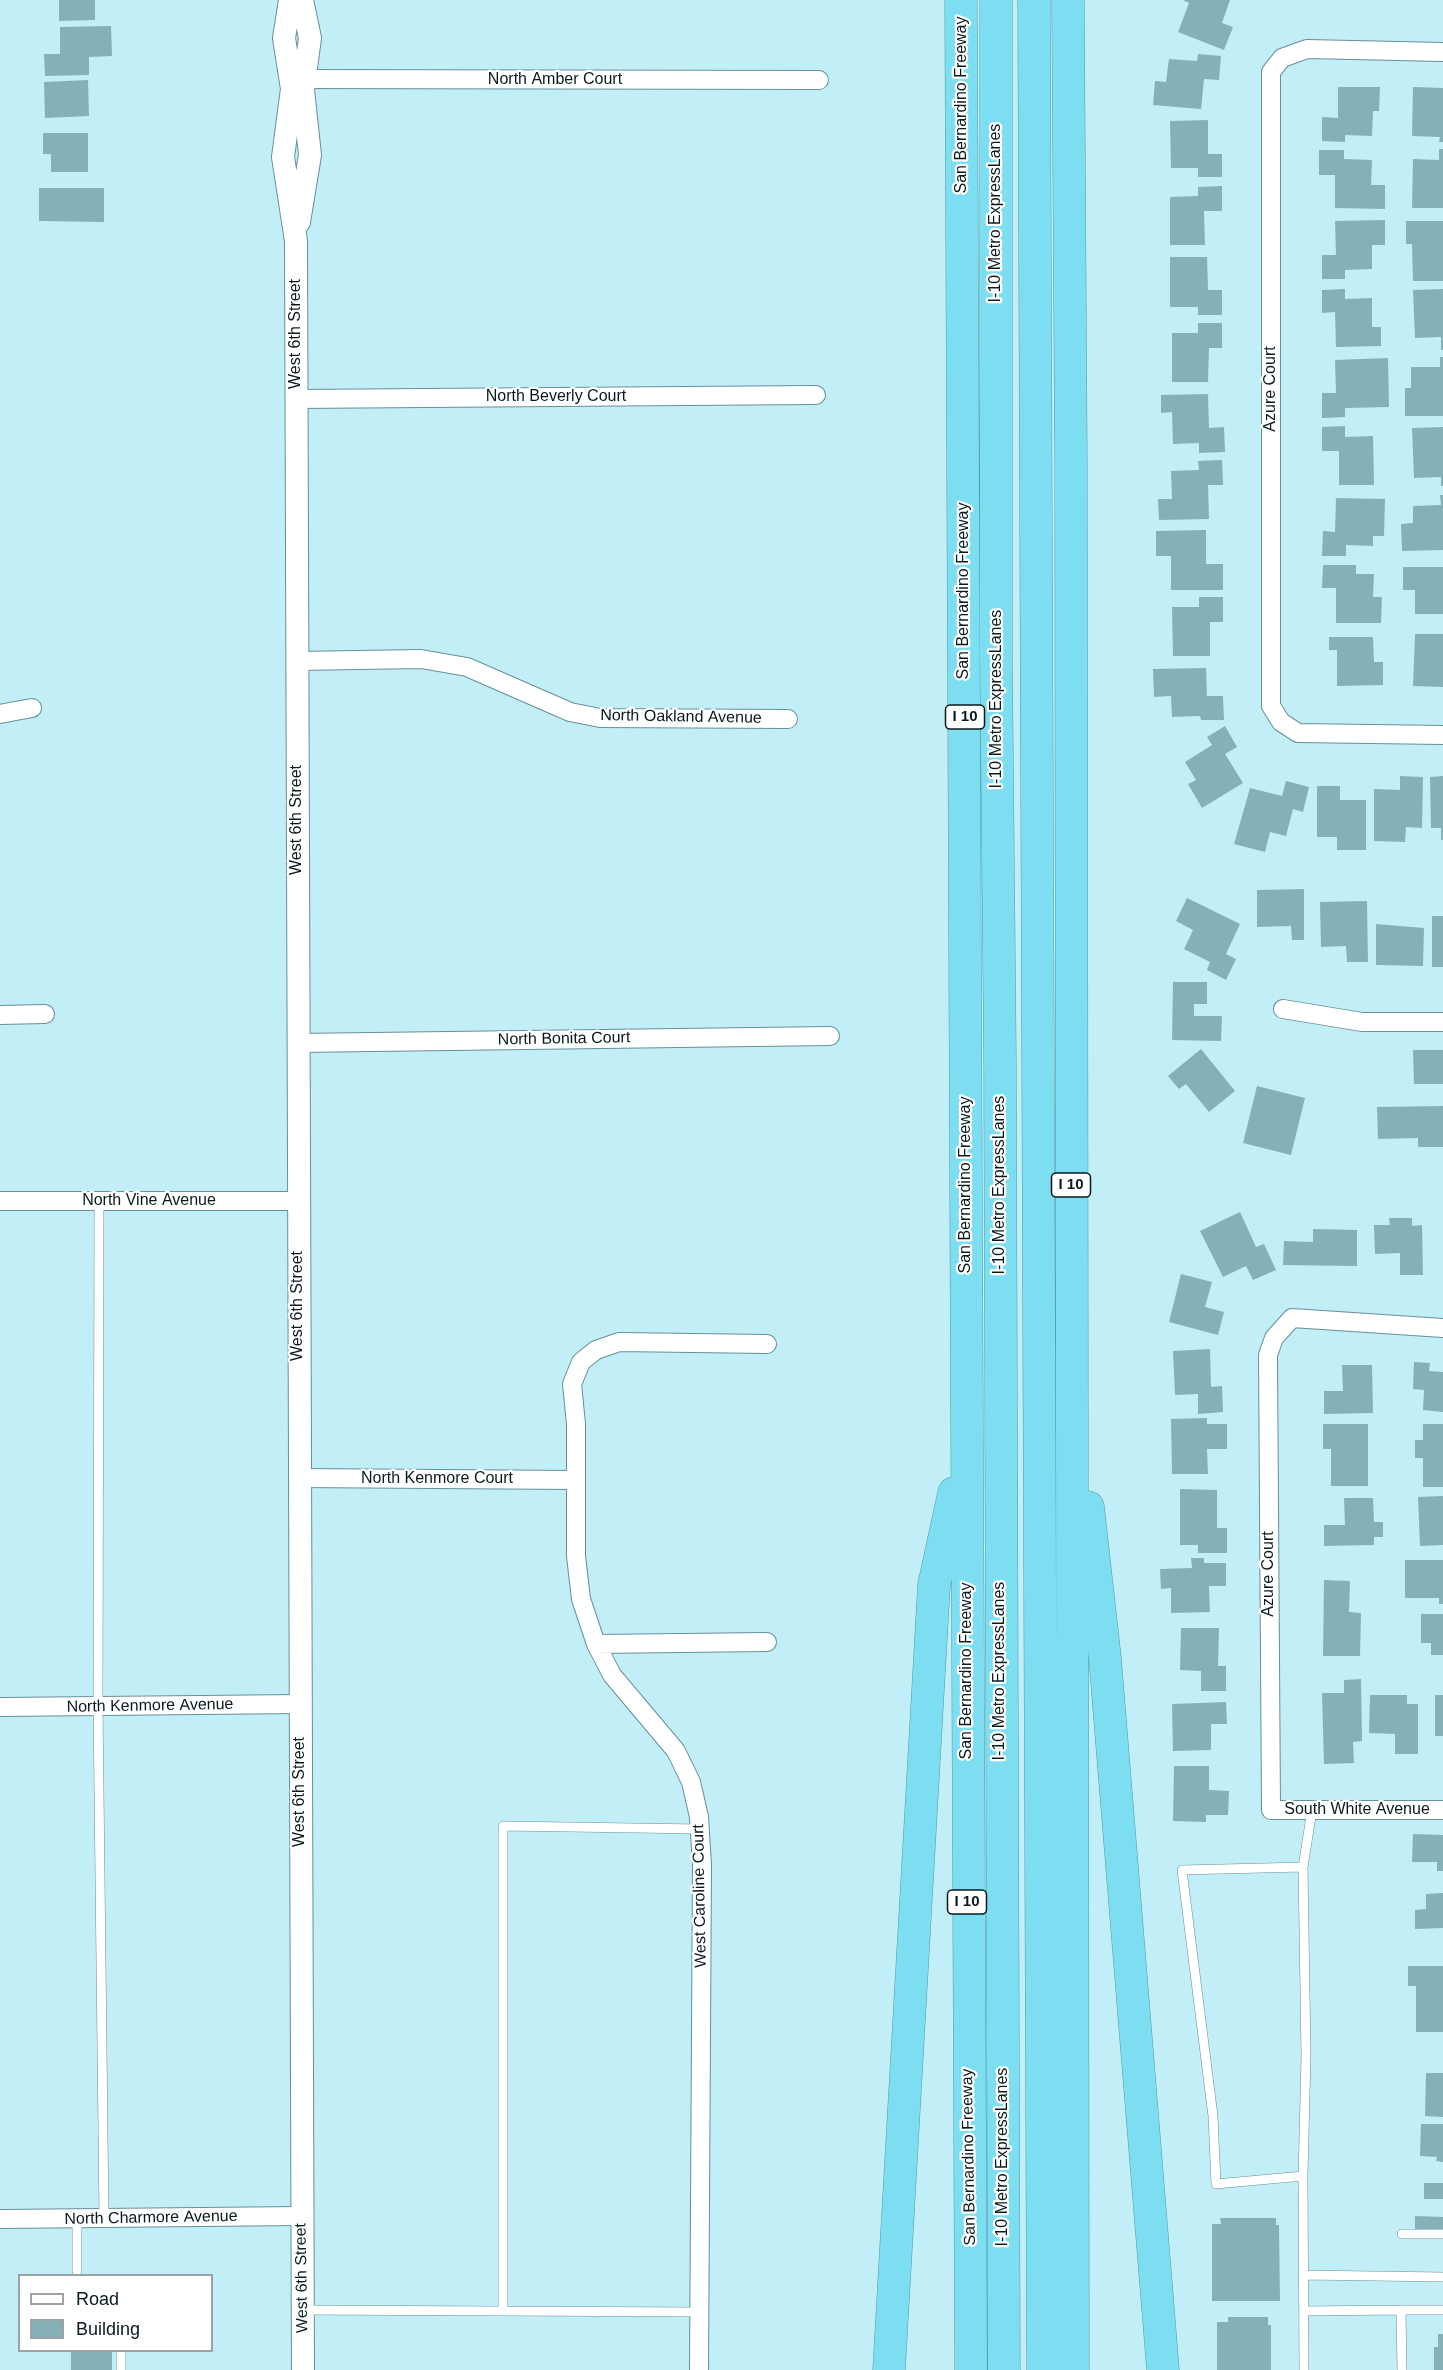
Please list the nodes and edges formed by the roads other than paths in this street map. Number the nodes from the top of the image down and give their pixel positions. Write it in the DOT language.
graph roads {
  1 [pos="290,0"];
  2 [pos="302,0"];
  3 [pos="961,0"];
  4 [pos="996,0"];
  5 [pos="1034,0"];
  6 [pos="1068,0"];
  7 [pos="1443,52"];
  8 [pos="297,79"];
  9 [pos="819,80"];
  10 [pos="816,395"];
  11 [pos="296,399"];
  12 [pos="296,661"];
  13 [pos="32,708"];
  14 [pos="0,714"];
  15 [pos="788,719"];
  16 [pos="1443,735"];
  17 [pos="1283,1009"];
  18 [pos="45,1014"];
  19 [pos="0,1016"];
  20 [pos="1443,1022"];
  21 [pos="830,1036"];
  22 [pos="297,1043"];
  23 [pos="0,1201"];
  24 [pos="99,1201"];
  25 [pos="297,1201"];
  26 [pos="1443,1328"];
  27 [pos="767,1344"];
  28 [pos="1070,1350"];
  29 [pos="967,1433"];
  30 [pos="298,1478"];
  31 [pos="575,1480"];
  32 [pos="767,1642"];
  33 [pos="596,1644"];
  34 [pos="300,1704"];
  35 [pos="98,1706"];
  36 [pos="0,1707"];
  37 [pos="1271,1810"];
  38 [pos="1312,1810"];
  39 [pos="1443,1810"];
  40 [pos="700,1829"];
  41 [pos="1303,1867"];
  42 [pos="1303,2176"];
  43 [pos="301,2216"];
  44 [pos="77,2218"];
  45 [pos="104,2218"];
  46 [pos="0,2219"];
  47 [pos="1402,2234"];
  48 [pos="1443,2234"];
  49 [pos="77,2271"];
  50 [pos="1304,2276"];
  51 [pos="1443,2277"];
  52 [pos="302,2310"];
  53 [pos="1401,2310"];
  54 [pos="1443,2310"];
  55 [pos="503,2311"];
  56 [pos="1304,2311"];
  57 [pos="699,2312"];
  58 [pos="121,2352"];
  59 [pos="121,2370"];
  60 [pos="303,2370"];
  61 [pos="699,2370"];
  62 [pos="889,2370"];
  63 [pos="971,2370"];
  64 [pos="1004,2370"];
  65 [pos="1043,2370"];
  66 [pos="1073,2370"];
  67 [pos="1163,2370"];
  68 [pos="1304,2370"];
  69 [pos="1402,2370"];
  1 -- 8 [label="street, West 6th Street"];
  2 -- 8 [label="street, West 6th Street"];
  3 -- 29 [label="highway, San Bernardino Freeway / I 10"];
  4 -- 64 [label="highway, I-10 Metro ExpressLanes"];
  5 -- 65 [label="highway"];
  6 -- 28 [label="highway, I 10"];
  7 -- 16 [label="street, Azure Court"];
  8 -- 9 [label="street, North Amber Court"];
  8 -- 11 [label="street, West 6th Street"];
  10 -- 11 [label="street, North Beverly Court"];
  11 -- 12 [label="street, West 6th Street"];
  12 -- 15 [label="street, North Oakland Avenue"];
  12 -- 22 [label="street, West 6th Street"];
  13 -- 14 [label="street"];
  17 -- 20 [label="street"];
  18 -- 19 [label="street"];
  21 -- 22 [label="street, North Bonita Court"];
  22 -- 25 [label="street, West 6th Street"];
  23 -- 24 [label="street, North Vine Avenue"];
  24 -- 25 [label="street, North Vine Avenue"];
  24 -- 35 [label="lane"];
  25 -- 30 [label="street, West 6th Street"];
  26 -- 37 [label="street, Azure Court"];
  27 -- 31 [label="street, West Caroline Court"];
  28 -- 66 [label="highway, I 10"];
  28 -- 67 [label="highway"];
  29 -- 62 [label="highway"];
  29 -- 63 [label="highway, San Bernardino Freeway / I 10"];
  30 -- 31 [label="street, North Kenmore Court"];
  30 -- 34 [label="street, West 6th Street"];
  31 -- 33 [label="street, West Caroline Court"];
  32 -- 33 [label="street"];
  33 -- 40 [label="street, West Caroline Court"];
  34 -- 35 [label="street, North Kenmore Avenue"];
  34 -- 43 [label="street, West 6th Street"];
  35 -- 36 [label="street, North Kenmore Avenue"];
  35 -- 45 [label="lane"];
  37 -- 38 [label="street, South White Avenue"];
  38 -- 39 [label="street, South White Avenue"];
  38 -- 41 [label="lane"];
  40 -- 55 [label="lane"];
  40 -- 57 [label="street, West Caroline Court"];
  41 -- 42 [label="lane"];
  41 -- 42 [label="lane"];
  42 -- 50 [label="lane"];
  43 -- 45 [label="street, North Charmore Avenue"];
  43 -- 52 [label="street, West 6th Street"];
  44 -- 45 [label="street, North Charmore Avenue"];
  44 -- 46 [label="street, North Charmore Avenue"];
  44 -- 49 [label="lane"];
  47 -- 48 [label="lane"];
  50 -- 51 [label="lane"];
  50 -- 56 [label="lane"];
  52 -- 55 [label="lane"];
  52 -- 60 [label="street, West 6th Street"];
  53 -- 54 [label="lane"];
  53 -- 56 [label="lane"];
  53 -- 69 [label="lane"];
  55 -- 57 [label="lane"];
  56 -- 68 [label="lane"];
  57 -- 61 [label="street, West Caroline Court"];
  58 -- 59 [label="lane"];
}
